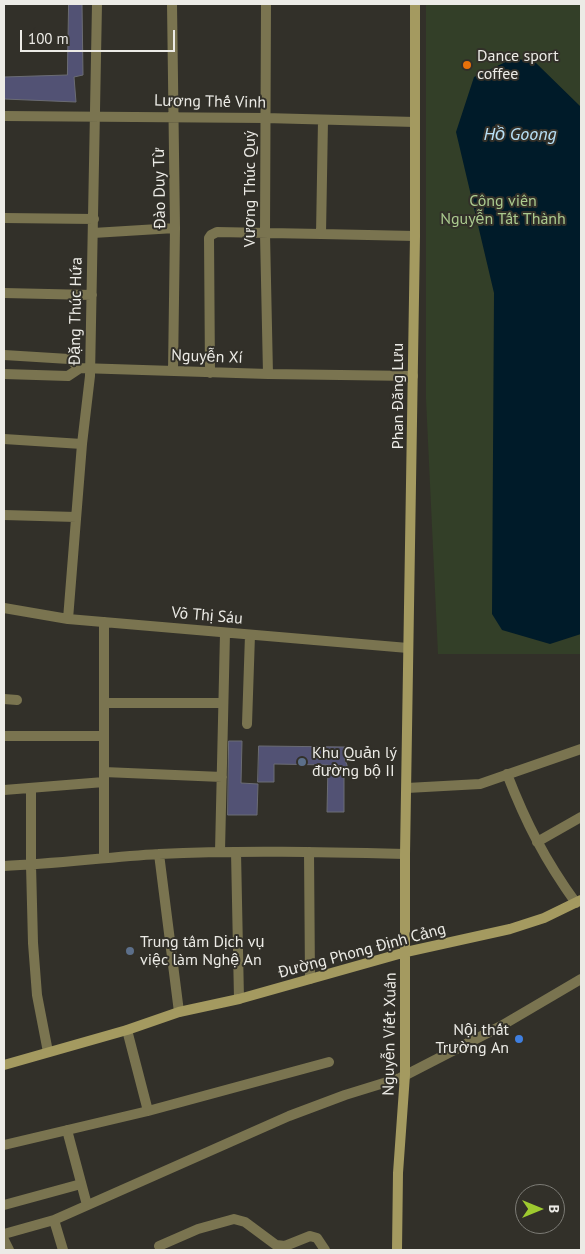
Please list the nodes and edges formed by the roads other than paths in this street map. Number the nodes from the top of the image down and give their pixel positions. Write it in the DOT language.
graph roads {
  1 [pos="97,4"];
  2 [pos="172,4"];
  3 [pos="266,4"];
  4 [pos="415,4"];
  5 [pos="4,116"];
  6 [pos="96,116"];
  7 [pos="174,117"];
  8 [pos="265,118"];
  9 [pos="323,120"];
  10 [pos="415,122"];
  11 [pos="4,218"];
  12 [pos="94,219"];
  13 [pos="176,228"];
  14 [pos="93,234"];
  15 [pos="265,234"];
  16 [pos="321,234"];
  17 [pos="415,236"];
  18 [pos="4,293"];
  19 [pos="92,295"];
  20 [pos="4,355"];
  21 [pos="85,368"];
  22 [pos="173,371"];
  23 [pos="210,373"];
  24 [pos="4,374"];
  25 [pos="268,374"];
  26 [pos="413,376"];
  27 [pos="4,439"];
  28 [pos="82,444"];
  29 [pos="4,515"];
  30 [pos="76,517"];
  31 [pos="4,608"];
  32 [pos="68,618"];
  33 [pos="104,622"];
  34 [pos="225,633"];
  35 [pos="250,635"];
  36 [pos="408,648"];
  37 [pos="4,699"];
  38 [pos="17,700"];
  39 [pos="104,703"];
  40 [pos="223,703"];
  41 [pos="247,724"];
  42 [pos="4,736"];
  43 [pos="104,736"];
  44 [pos="581,749"];
  45 [pos="507,774"];
  46 [pos="104,777"];
  47 [pos="222,778"];
  48 [pos="31,788"];
  49 [pos="407,788"];
  50 [pos="4,790"];
  51 [pos="581,817"];
  52 [pos="537,842"];
  53 [pos="220,851"];
  54 [pos="236,852"];
  55 [pos="308,852"];
  56 [pos="158,854"];
  57 [pos="405,854"];
  58 [pos="104,858"];
  59 [pos="31,865"];
  60 [pos="4,866"];
  61 [pos="579,902"];
  62 [pos="406,952"];
  63 [pos="310,979"];
  64 [pos="581,979"];
  65 [pos="239,999"];
  66 [pos="178,1012"];
  67 [pos="127,1030"];
  68 [pos="48,1052"];
  69 [pos="329,1062"];
  70 [pos="4,1065"];
  71 [pos="405,1075"];
  72 [pos="148,1112"];
  73 [pos="67,1130"];
  74 [pos="4,1145"];
  75 [pos="81,1184"];
  76 [pos="4,1205"];
  77 [pos="87,1206"];
  78 [pos="54,1220"];
  79 [pos="4,1234"];
  80 [pos="4,1240"];
  81 [pos="159,1246"];
  82 [pos="8,1250"];
  83 [pos="63,1250"];
  84 [pos="325,1250"];
  85 [pos="397,1250"];
  1 -- 6 [label="street, Đặng Thúc Hứa"];
  2 -- 7 [label="street, Đào Duy Từ"];
  3 -- 8 [label="street, Vương Thúc Quý"];
  4 -- 10 [label="street, Phan Đăng Lưu"];
  5 -- 6 [label="street, Lương Thế Vinh"];
  6 -- 7 [label="street, Lương Thế Vinh"];
  6 -- 12 [label="street, Đặng Thúc Hứa"];
  7 -- 8 [label="street, Lương Thế Vinh"];
  7 -- 13 [label="street, Đào Duy Từ"];
  8 -- 9 [label="street, Lương Thế Vinh"];
  8 -- 15 [label="street, Vương Thúc Quý"];
  9 -- 10 [label="street, Lương Thế Vinh"];
  9 -- 16 [label="street"];
  10 -- 17 [label="street, Phan Đăng Lưu"];
  11 -- 12 [label="street"];
  12 -- 14 [label="street, Đặng Thúc Hứa"];
  13 -- 14 [label="street"];
  13 -- 22 [label="street, Đào Duy Từ"];
  14 -- 19 [label="street, Đặng Thúc Hứa"];
  15 -- 16 [label="street"];
  15 -- 23 [label="street"];
  15 -- 25 [label="street, Vương Thúc Quý"];
  16 -- 17 [label="street"];
  17 -- 26 [label="street, Phan Đăng Lưu"];
  18 -- 19 [label="street"];
  19 -- 21 [label="street, Đặng Thúc Hứa"];
  20 -- 21 [label="street, Nguyễn Xí"];
  21 -- 22 [label="street, Nguyễn Xí"];
  21 -- 24 [label="street"];
  21 -- 28 [label="street, Đặng Thúc Hứa"];
  22 -- 23 [label="street, Nguyễn Xí"];
  23 -- 25 [label="street, Nguyễn Xí"];
  25 -- 26 [label="street, Nguyễn Xí"];
  26 -- 36 [label="street, Phan Đăng Lưu"];
  27 -- 28 [label="street"];
  28 -- 30 [label="street, Đặng Thúc Hứa"];
  29 -- 30 [label="street"];
  30 -- 32 [label="street, Đặng Thúc Hứa"];
  31 -- 32 [label="street, Võ Thị Sáu"];
  32 -- 33 [label="street, Võ Thị Sáu"];
  33 -- 34 [label="street, Võ Thị Sáu"];
  33 -- 39 [label="street"];
  34 -- 35 [label="street, Võ Thị Sáu"];
  34 -- 40 [label="street"];
  35 -- 36 [label="street, Võ Thị Sáu"];
  35 -- 41 [label="street"];
  36 -- 49 [label="street, Phan Đăng Lưu"];
  37 -- 38 [label="street"];
  39 -- 40 [label="street"];
  39 -- 43 [label="street"];
  40 -- 47 [label="street"];
  42 -- 43 [label="street"];
  43 -- 46 [label="street"];
  44 -- 45 [label="street"];
  45 -- 49 [label="street"];
  45 -- 52 [label="street"];
  46 -- 47 [label="street"];
  46 -- 48 [label="street"];
  46 -- 58 [label="street"];
  47 -- 53 [label="street"];
  48 -- 50 [label="street"];
  48 -- 59 [label="street"];
  49 -- 57 [label="street, Nguyễn Viết Xuân"];
  51 -- 52 [label="street"];
  52 -- 61 [label="street"];
  53 -- 54 [label="street"];
  53 -- 56 [label="street"];
  54 -- 55 [label="street"];
  54 -- 65 [label="street"];
  55 -- 57 [label="street"];
  55 -- 63 [label="street"];
  56 -- 58 [label="street"];
  56 -- 66 [label="street"];
  57 -- 62 [label="street, Nguyễn Viết Xuân"];
  58 -- 59 [label="street"];
  59 -- 60 [label="street"];
  59 -- 68 [label="street"];
  61 -- 62 [label="street, Đường Phong Định Cảng"];
  62 -- 63 [label="street, Đường Phong Định Cảng"];
  62 -- 71 [label="street, Nguyễn Viết Xuân"];
  63 -- 65 [label="street, Đường Phong Định Cảng"];
  64 -- 71 [label="street"];
  65 -- 66 [label="street, Đường Phong Định Cảng"];
  66 -- 67 [label="street, Đường Phong Định Cảng"];
  67 -- 68 [label="street, Đường Phong Định Cảng"];
  67 -- 72 [label="street"];
  68 -- 70 [label="street, Đường Phong Định Cảng"];
  69 -- 72 [label="street"];
  71 -- 77 [label="street"];
  71 -- 85 [label="street, Nguyễn Viết Xuân"];
  72 -- 73 [label="street"];
  73 -- 74 [label="street"];
  73 -- 75 [label="street"];
  75 -- 76 [label="street"];
  75 -- 77 [label="street"];
  77 -- 78 [label="street"];
  78 -- 79 [label="street"];
  78 -- 83 [label="street"];
  80 -- 82 [label="street"];
  81 -- 84 [label="street"];
}
